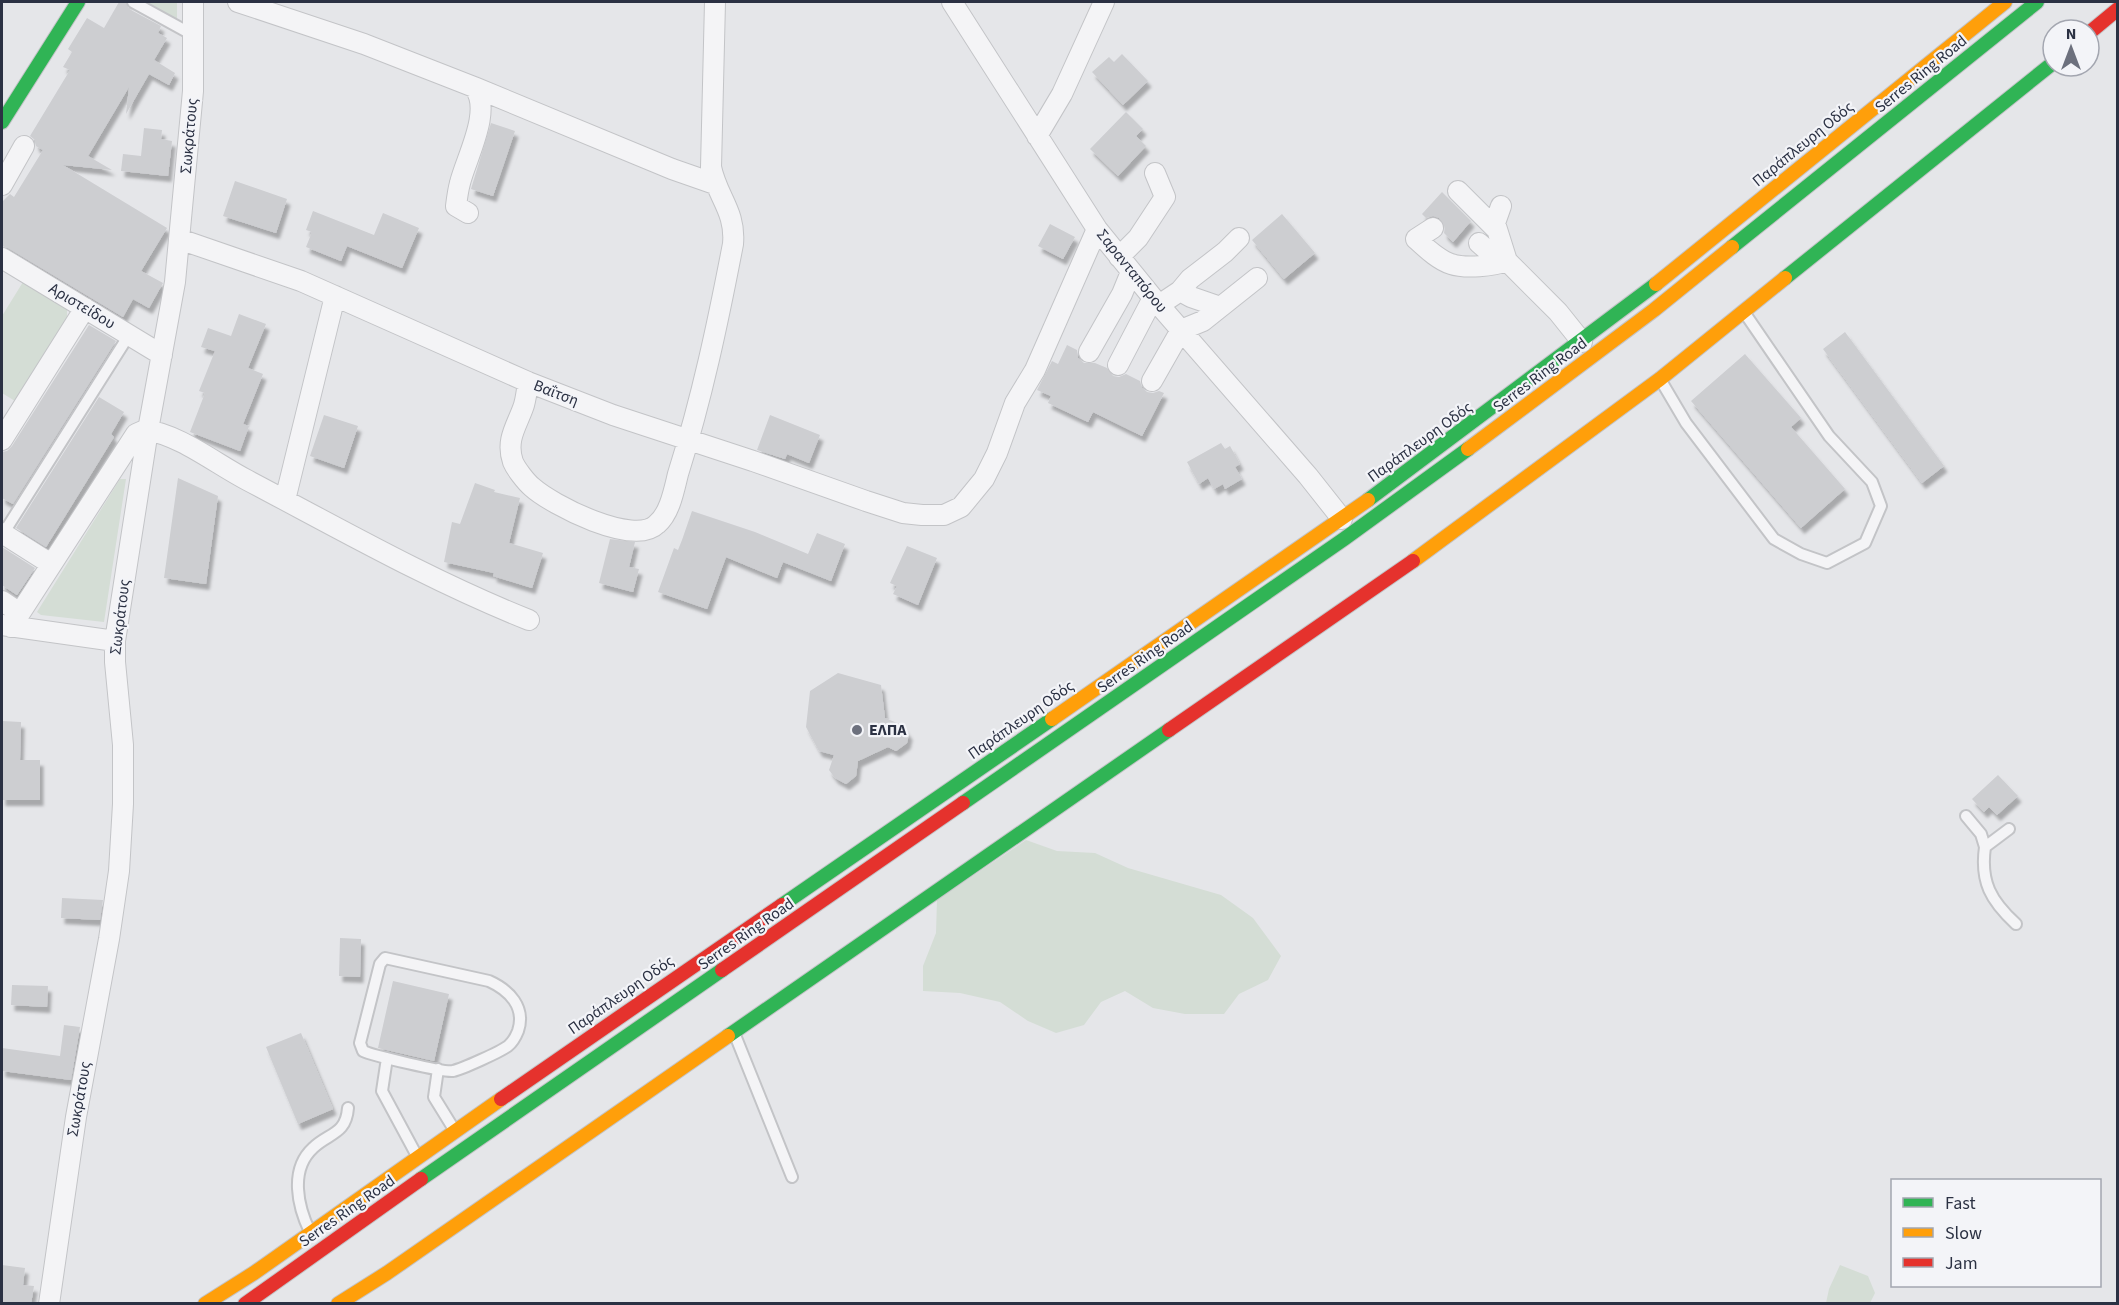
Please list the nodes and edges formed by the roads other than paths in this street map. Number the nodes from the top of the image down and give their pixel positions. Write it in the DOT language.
graph roads {
  1 [pos="78,2"];
  2 [pos="133,2"];
  3 [pos="193,2"];
  4 [pos="238,2"];
  5 [pos="716,2"];
  6 [pos="952,2"];
  7 [pos="1104,2"];
  8 [pos="2005,2"];
  9 [pos="2037,2"];
  10 [pos="2118,9"];
  11 [pos="2101,23"];
  12 [pos="193,35"];
  13 [pos="2041,73"];
  14 [pos="474,87"];
  15 [pos="2,122"];
  16 [pos="1037,136"];
  17 [pos="24,146"];
  18 [pos="1155,173"];
  19 [pos="715,184"];
  20 [pos="2,185"];
  21 [pos="1458,191"];
  22 [pos="1501,206"];
  23 [pos="468,213"];
  24 [pos="1433,228"];
  25 [pos="1097,229"];
  26 [pos="1497,231"];
  27 [pos="1239,238"];
  28 [pos="179,239"];
  29 [pos="1479,243"];
  30 [pos="2,258"];
  31 [pos="1504,262"];
  32 [pos="1125,264"];
  33 [pos="1257,278"];
  34 [pos="1180,291"];
  35 [pos="335,296"];
  36 [pos="1156,302"];
  37 [pos="1220,307"];
  38 [pos="85,308"];
  39 [pos="1744,312"];
  40 [pos="1181,330"];
  41 [pos="129,334"];
  42 [pos="1582,342"];
  43 [pos="1089,351"];
  44 [pos="162,355"];
  45 [pos="1118,366"];
  46 [pos="1660,379"];
  47 [pos="1152,381"];
  48 [pos="528,382"];
  49 [pos="148,430"];
  50 [pos="2,440"];
  51 [pos="689,441"];
  52 [pos="285,500"];
  53 [pos="1342,519"];
  54 [pos="2,534"];
  55 [pos="51,564"];
  56 [pos="2,601"];
  57 [pos="529,620"];
  58 [pos="11,621"];
  59 [pos="115,641"];
  60 [pos="1966,816"];
  61 [pos="2009,829"];
  62 [pos="1985,847"];
  63 [pos="2016,924"];
  64 [pos="734,1032"];
  65 [pos="387,1058"];
  66 [pos="438,1069"];
  67 [pos="348,1108"];
  68 [pos="455,1131"];
  69 [pos="418,1157"];
  70 [pos="792,1177"];
  71 [pos="310,1232"];
  72 [pos="49,1304"];
  73 [pos="205,1304"];
  74 [pos="245,1304"];
  75 [pos="338,1304"];
  1 -- 15 [label="street"];
  2 -- 12 [label="lane"];
  3 -- 12 [label="street, Σωκράτους"];
  4 -- 14 [label="street"];
  5 -- 19 [label="street"];
  6 -- 16 [label="street, Σαρανταπόρου"];
  7 -- 16 [label="street"];
  8 -- 42 [label="street, Παράπλευρη Οδός"];
  9 -- 74 [label="street, Serres Ring Road"];
  10 -- 11 [label="street"];
  12 -- 28 [label="street, Σωκράτους"];
  13 -- 39 [label="street"];
  14 -- 19 [label="street"];
  14 -- 23 [label="street"];
  16 -- 25 [label="street, Σαρανταπόρου"];
  17 -- 20 [label="street"];
  18 -- 32 [label="street"];
  19 -- 51 [label="street"];
  21 -- 26 [label="street"];
  22 -- 26 [label="street"];
  24 -- 31 [label="street"];
  25 -- 32 [label="street, Σαρανταπόρου"];
  25 -- 51 [label="street, Βαΐτση"];
  26 -- 31 [label="street"];
  27 -- 34 [label="street"];
  28 -- 35 [label="street, Βαΐτση"];
  28 -- 44 [label="street, Σωκράτους"];
  29 -- 31 [label="street"];
  30 -- 38 [label="street, Αριστείδου"];
  31 -- 42 [label="street"];
  32 -- 36 [label="street, Σαρανταπόρου"];
  32 -- 43 [label="street"];
  33 -- 37 [label="street"];
  34 -- 36 [label="street"];
  34 -- 37 [label="street"];
  35 -- 48 [label="street, Βαΐτση"];
  35 -- 52 [label="street"];
  36 -- 40 [label="street, Σαρανταπόρου"];
  36 -- 45 [label="street"];
  37 -- 40 [label="street"];
  38 -- 41 [label="street, Αριστείδου"];
  38 -- 50 [label="street"];
  39 -- 46 [label="street"];
  39 -- 46 [label="lane"];
  40 -- 47 [label="street"];
  40 -- 53 [label="street, Σαρανταπόρου"];
  41 -- 44 [label="street, Αριστείδου"];
  41 -- 54 [label="lane"];
  42 -- 53 [label="street, Παράπλευρη Οδός"];
  44 -- 49 [label="street, Σωκράτους"];
  46 -- 64 [label="street"];
  48 -- 51 [label="street, Βαΐτση"];
  48 -- 51 [label="street"];
  49 -- 52 [label="street"];
  49 -- 55 [label="street"];
  49 -- 59 [label="street, Σωκράτους"];
  52 -- 57 [label="street"];
  53 -- 68 [label="street, Παράπλευρη Οδός"];
  54 -- 55 [label="street"];
  55 -- 58 [label="street"];
  56 -- 58 [label="street"];
  58 -- 59 [label="street"];
  59 -- 72 [label="street, Σωκράτους"];
  60 -- 62 [label="lane"];
  61 -- 62 [label="lane"];
  62 -- 63 [label="lane"];
  64 -- 70 [label="lane"];
  64 -- 75 [label="street"];
  65 -- 66 [label="lane"];
  65 -- 66 [label="lane"];
  65 -- 69 [label="lane"];
  66 -- 68 [label="lane"];
  67 -- 71 [label="lane"];
  68 -- 69 [label="street, Παράπλευρη Οδός"];
  69 -- 71 [label="street, Παράπλευρη Οδός"];
  71 -- 73 [label="street, Παράπλευρη Οδός"];
}
